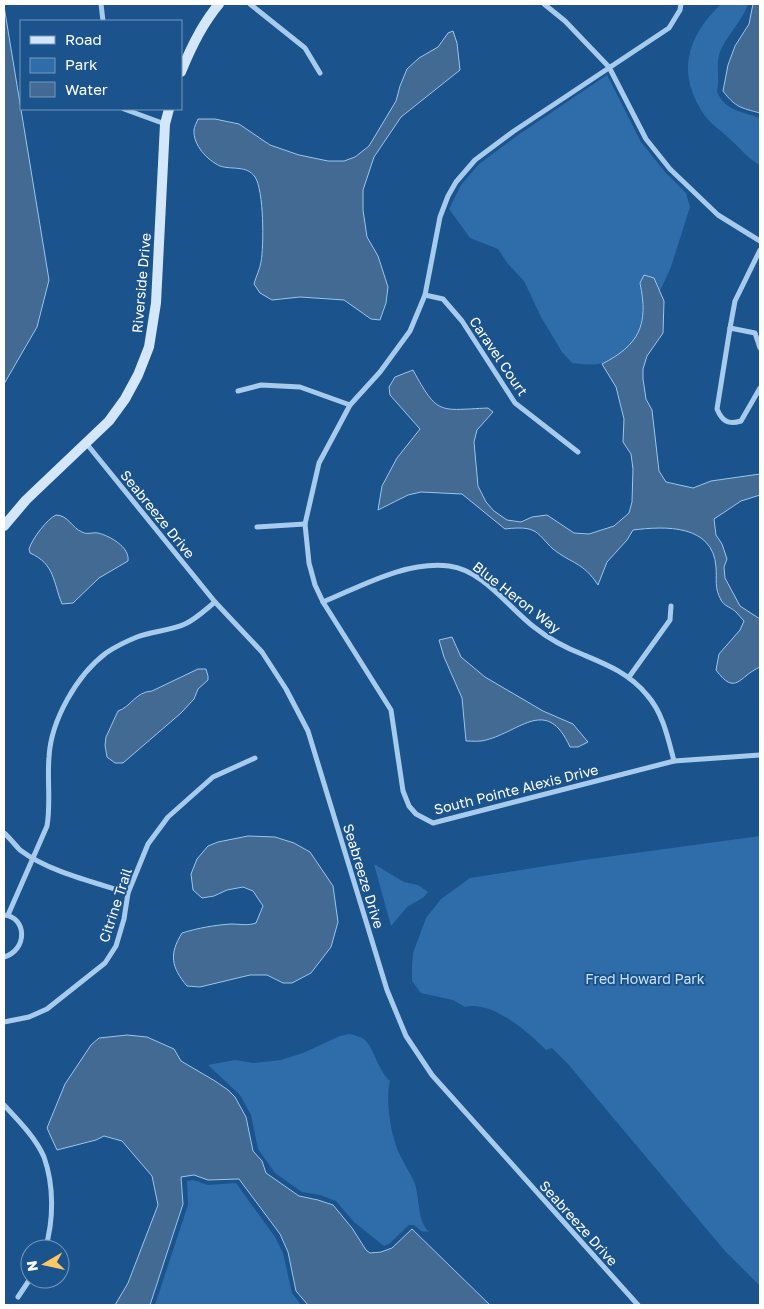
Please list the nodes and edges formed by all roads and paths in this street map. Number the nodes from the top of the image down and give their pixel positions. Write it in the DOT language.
graph roads {
  1 [pos="101,4"];
  2 [pos="219,4"];
  3 [pos="250,4"];
  4 [pos="544,4"];
  5 [pos="681,4"];
  6 [pos="103,20"];
  7 [pos="609,67"];
  8 [pos="182,69"];
  9 [pos="320,73"];
  10 [pos="127,110"];
  11 [pos="169,110"];
  12 [pos="165,124"];
  13 [pos="760,241"];
  14 [pos="760,250"];
  15 [pos="425,295"];
  16 [pos="730,328"];
  17 [pos="760,348"];
  18 [pos="760,388"];
  19 [pos="238,391"];
  20 [pos="350,405"];
  21 [pos="86,442"];
  22 [pos="578,452"];
  23 [pos="305,524"];
  24 [pos="4,526"];
  25 [pos="257,527"];
  26 [pos="215,602"];
  27 [pos="323,602"];
  28 [pos="671,606"];
  29 [pos="629,677"];
  30 [pos="760,755"];
  31 [pos="255,758"];
  32 [pos="674,761"];
  33 [pos="4,833"];
  34 [pos="34,858"];
  35 [pos="128,893"];
  36 [pos="6,915"];
  37 [pos="4,957"];
  38 [pos="4,1022"];
  39 [pos="4,1105"];
  40 [pos="48,1239"];
  41 [pos="23,1289"];
  42 [pos="18,1297"];
  43 [pos="638,1305"];
  1 -- 6 [label="street"];
  2 -- 8 [label="street"];
  3 -- 9 [label="street"];
  4 -- 7 [label="street"];
  5 -- 7 [label="street, South Pointe Alexis Drive"];
  7 -- 13 [label="street"];
  7 -- 15 [label="street, South Pointe Alexis Drive"];
  10 -- 12 [label="street"];
  11 -- 12 [label="street, Riverside Drive"];
  12 -- 21 [label="street, Riverside Drive"];
  14 -- 16 [label="street"];
  15 -- 20 [label="street, South Pointe Alexis Drive"];
  15 -- 22 [label="street, Caravel Court"];
  16 -- 17 [label="street"];
  16 -- 18 [label="street"];
  19 -- 20 [label="street"];
  20 -- 23 [label="street, South Pointe Alexis Drive"];
  21 -- 24 [label="street, Riverside Drive"];
  21 -- 26 [label="street, Seabreeze Drive"];
  23 -- 25 [label="street"];
  23 -- 27 [label="street, South Pointe Alexis Drive"];
  26 -- 34 [label="street"];
  26 -- 43 [label="street, Seabreeze Drive"];
  27 -- 29 [label="street, Blue Heron Way"];
  27 -- 32 [label="street, South Pointe Alexis Drive"];
  28 -- 29 [label="street"];
  29 -- 32 [label="street, Blue Heron Way"];
  30 -- 32 [label="street, South Pointe Alexis Drive"];
  31 -- 35 [label="street, Citrine Trail"];
  33 -- 34 [label="street"];
  34 -- 35 [label="street"];
  34 -- 36 [label="street"];
  35 -- 38 [label="street, Citrine Trail"];
  36 -- 37 [label="street"];
  39 -- 40 [label="street"];
  41 -- 42 [label="street"];
}
